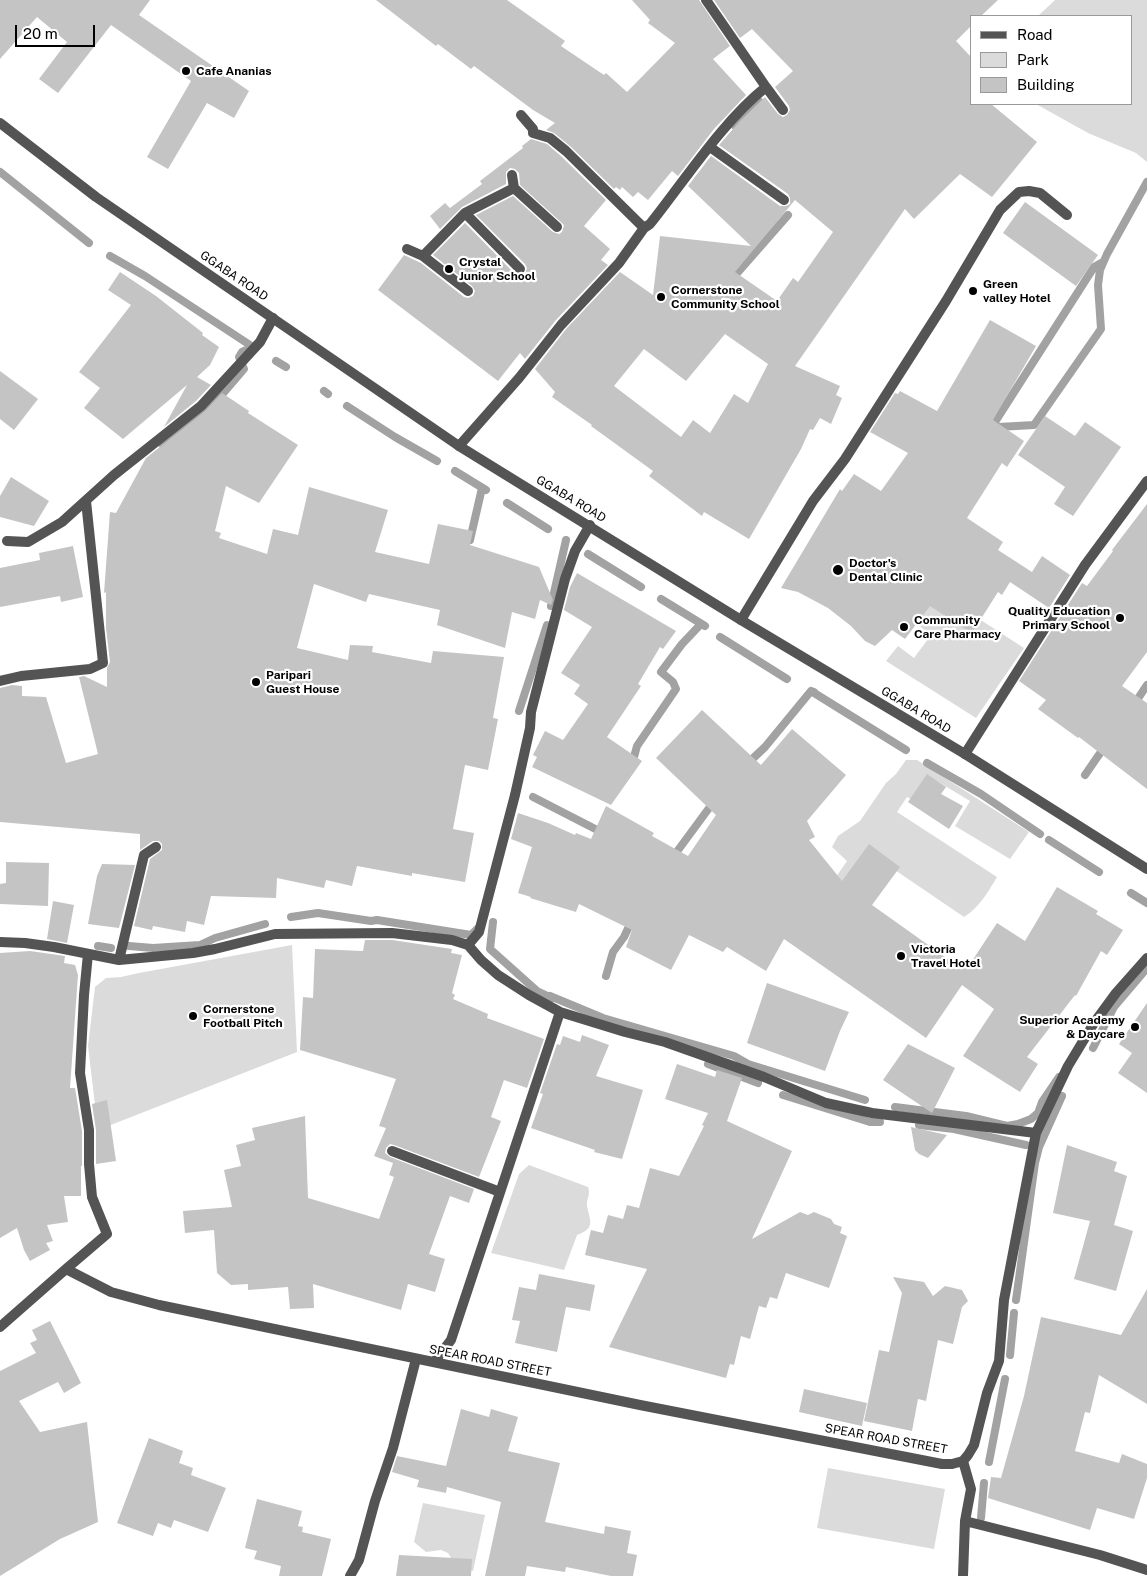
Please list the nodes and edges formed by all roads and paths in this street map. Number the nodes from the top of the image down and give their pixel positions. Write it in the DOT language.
graph roads {
  1 [pos="706,0"];
  2 [pos="766,87"];
  3 [pos="783,110"];
  4 [pos="521,116"];
  5 [pos="0,123"];
  6 [pos="710,147"];
  7 [pos="512,175"];
  8 [pos="514,188"];
  9 [pos="784,200"];
  10 [pos="464,213"];
  11 [pos="1067,215"];
  12 [pos="557,227"];
  13 [pos="644,228"];
  14 [pos="407,249"];
  15 [pos="423,256"];
  16 [pos="520,270"];
  17 [pos="468,291"];
  18 [pos="273,318"];
  19 [pos="460,446"];
  20 [pos="1147,481"];
  21 [pos="86,501"];
  22 [pos="590,525"];
  23 [pos="6,542"];
  24 [pos="741,620"];
  25 [pos="0,681"];
  26 [pos="965,754"];
  27 [pos="156,847"];
  28 [pos="1147,869"];
  29 [pos="0,942"];
  30 [pos="468,945"];
  31 [pos="88,954"];
  32 [pos="1147,958"];
  33 [pos="119,960"];
  34 [pos="560,1012"];
  35 [pos="1036,1133"];
  36 [pos="392,1151"];
  37 [pos="500,1192"];
  38 [pos="66,1269"];
  39 [pos="0,1328"];
  40 [pos="416,1359"];
  41 [pos="435,1361"];
  42 [pos="963,1461"];
  43 [pos="965,1521"];
  44 [pos="1147,1570"];
  45 [pos="350,1576"];
  46 [pos="963,1576"];
  1 -- 2 [label="street"];
  2 -- 3 [label="street"];
  2 -- 6 [label="street"];
  4 -- 13 [label="street"];
  5 -- 18 [label="street, GGABA ROAD"];
  6 -- 9 [label="street"];
  6 -- 13 [label="street"];
  7 -- 8 [label="street"];
  8 -- 10 [label="street"];
  8 -- 12 [label="street"];
  10 -- 15 [label="street"];
  10 -- 16 [label="street"];
  11 -- 24 [label="street"];
  13 -- 19 [label="street"];
  14 -- 15 [label="street"];
  15 -- 17 [label="street"];
  18 -- 19 [label="street, GGABA ROAD"];
  18 -- 21 [label="street"];
  19 -- 22 [label="street, GGABA ROAD"];
  20 -- 26 [label="street"];
  21 -- 23 [label="street"];
  21 -- 25 [label="street"];
  22 -- 24 [label="street, GGABA ROAD"];
  22 -- 30 [label="street"];
  24 -- 26 [label="street, GGABA ROAD"];
  26 -- 28 [label="street, GGABA ROAD"];
  27 -- 33 [label="street"];
  29 -- 31 [label="street"];
  30 -- 33 [label="street"];
  30 -- 34 [label="street"];
  31 -- 33 [label="street"];
  31 -- 38 [label="street"];
  32 -- 35 [label="street, SPEAR ROAD STREET"];
  34 -- 35 [label="street"];
  34 -- 37 [label="street"];
  35 -- 42 [label="street, SPEAR ROAD STREET"];
  36 -- 37 [label="street"];
  37 -- 41 [label="street"];
  38 -- 39 [label="street"];
  38 -- 40 [label="street, SPEAR ROAD STREET"];
  40 -- 41 [label="street, SPEAR ROAD STREET"];
  40 -- 45 [label="street, SPEAR ROAD STREET"];
  41 -- 42 [label="street, SPEAR ROAD STREET"];
  42 -- 43 [label="street"];
  43 -- 44 [label="street"];
  43 -- 46 [label="street"];
}
